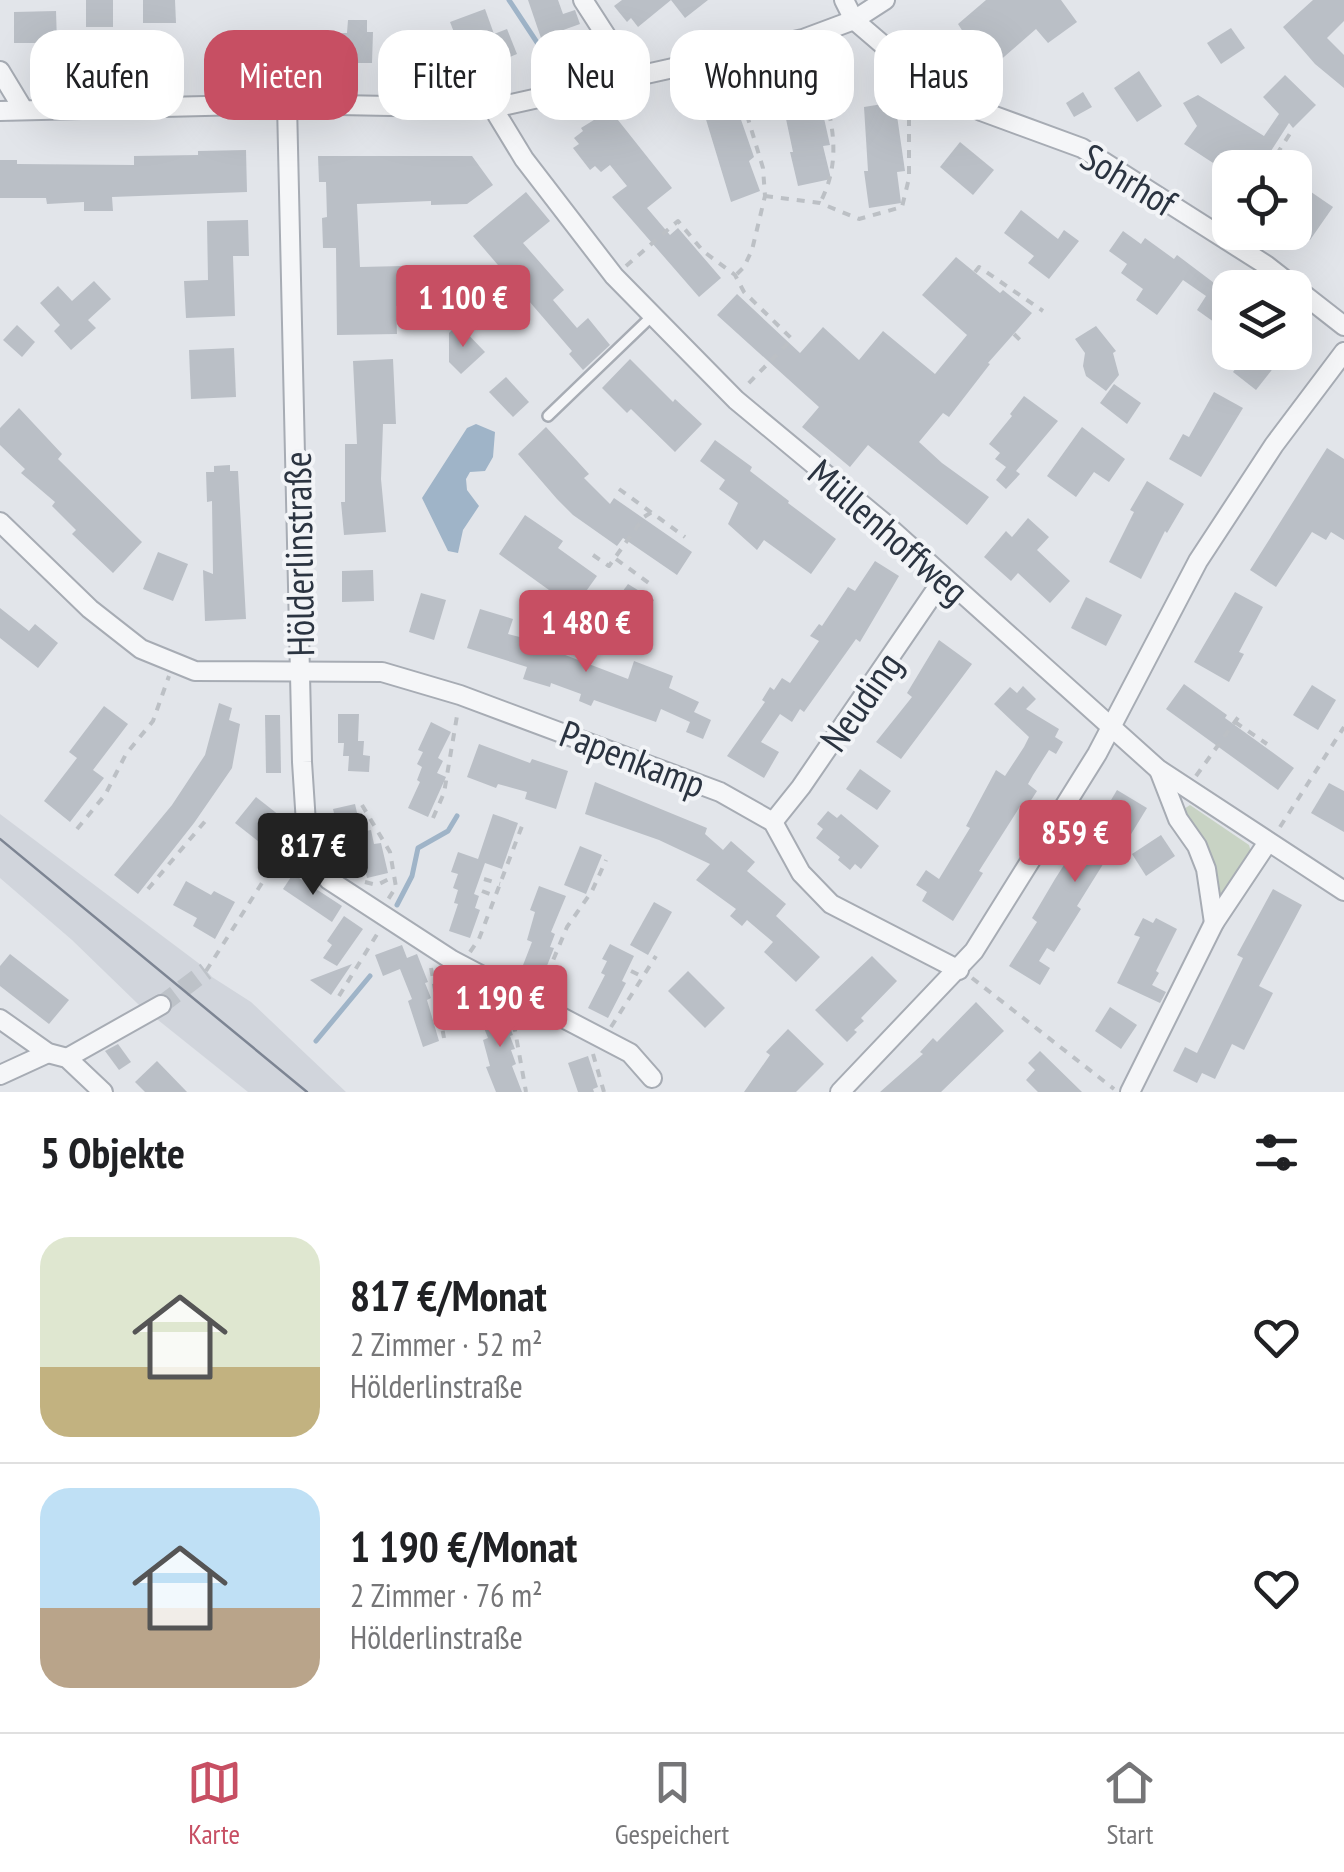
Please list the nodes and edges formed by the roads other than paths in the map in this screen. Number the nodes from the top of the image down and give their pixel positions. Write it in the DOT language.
graph roads {
  1 [pos="582,0"];
  2 [pos="844,0"];
  3 [pos="886,0"];
  4 [pos="854,20"];
  5 [pos="602,30"];
  6 [pos="0,71"];
  7 [pos="650,72"];
  8 [pos="204,106"];
  9 [pos="23,109"];
  10 [pos="0,111"];
  11 [pos="287,120"];
  12 [pos="500,120"];
  13 [pos="652,316"];
  14 [pos="1344,326"];
  15 [pos="1344,352"];
  16 [pos="548,416"];
  17 [pos="0,522"];
  18 [pos="944,578"];
  19 [pos="300,670"];
  20 [pos="1112,724"];
  21 [pos="1158,768"];
  22 [pos="773,822"];
  23 [pos="1268,842"];
  24 [pos="1344,891"];
  25 [pos="1214,923"];
  26 [pos="960,970"];
  27 [pos="161,1004"];
  28 [pos="0,1020"];
  29 [pos="48,1053"];
  30 [pos="67,1058"];
  31 [pos="0,1075"];
  32 [pos="652,1078"];
  33 [pos="103,1092"];
  34 [pos="840,1092"];
  35 [pos="1130,1092"];
  1 -- 5 [label="street"];
  2 -- 4 [label="street"];
  3 -- 4 [label="street"];
  4 -- 7 [label="street"];
  4 -- 14 [label="street, Sohrhof"];
  6 -- 9 [label="street"];
  8 -- 9 [label="street"];
  9 -- 10 [label="street"];
  11 -- 19 [label="street, Hölderlinstraße"];
  12 -- 13 [label="street, Müllenhoffweg"];
  13 -- 16 [label="lane"];
  13 -- 18 [label="street, Müllenhoffweg"];
  15 -- 20 [label="street"];
  17 -- 19 [label="street, Papenkamp"];
  18 -- 20 [label="street, Müllenhoffweg"];
  18 -- 22 [label="street, Neuding"];
  19 -- 22 [label="street, Papenkamp"];
  19 -- 32 [label="street, Hölderlinstraße"];
  20 -- 21 [label="street, Müllenhoffweg"];
  20 -- 26 [label="street"];
  21 -- 23 [label="street, Müllenhoffweg"];
  21 -- 25 [label="street"];
  22 -- 26 [label="street"];
  23 -- 24 [label="street, Müllenhoffweg"];
  23 -- 25 [label="street"];
  25 -- 35 [label="street"];
  26 -- 34 [label="street"];
  27 -- 30 [label="street"];
  28 -- 29 [label="street"];
  29 -- 30 [label="street"];
  29 -- 31 [label="street"];
  30 -- 33 [label="street"];
}
